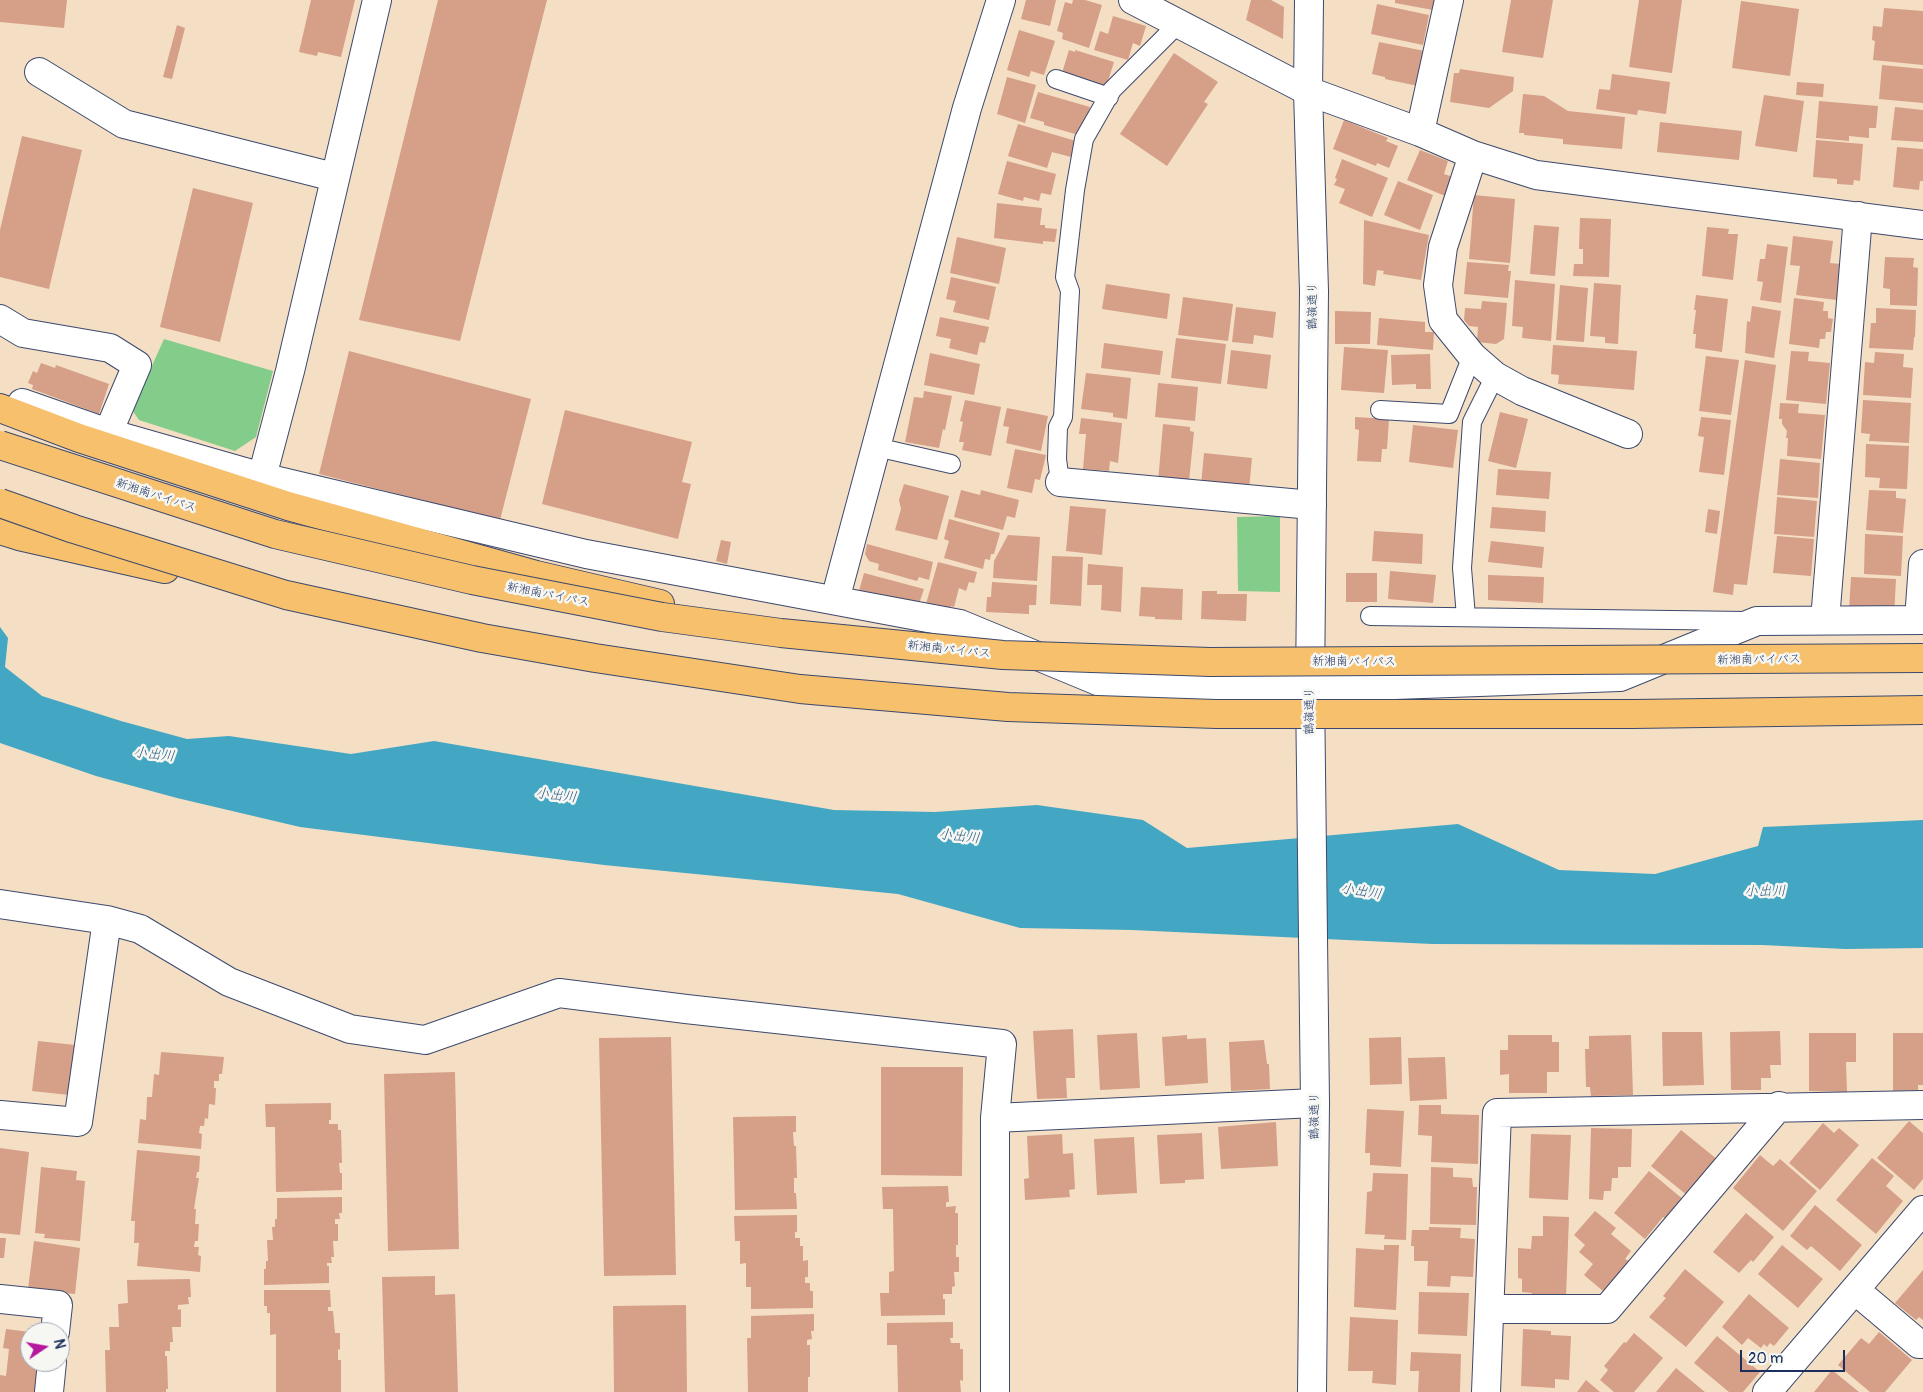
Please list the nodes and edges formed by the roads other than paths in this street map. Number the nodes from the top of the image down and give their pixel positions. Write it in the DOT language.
graph roads {
  1 [pos="377,0"];
  2 [pos="1001,0"];
  3 [pos="1133,0"];
  4 [pos="1309,0"];
  5 [pos="1449,0"];
  6 [pos="1178,24"];
  7 [pos="39,72"];
  8 [pos="1056,79"];
  9 [pos="1308,91"];
  10 [pos="1109,96"];
  11 [pos="1420,132"];
  12 [pos="1473,155"];
  13 [pos="334,177"];
  14 [pos="1858,216"];
  15 [pos="1923,225"];
  16 [pos="0,319"];
  17 [pos="1472,356"];
  18 [pos="1496,376"];
  19 [pos="0,395"];
  20 [pos="0,408"];
  21 [pos="1380,410"];
  22 [pos="108,433"];
  23 [pos="1628,434"];
  24 [pos="0,445"];
  25 [pos="876,446"];
  26 [pos="951,464"];
  27 [pos="262,477"];
  28 [pos="1060,482"];
  29 [pos="0,503"];
  30 [pos="1312,505"];
  31 [pos="0,530"];
  32 [pos="1923,564"];
  33 [pos="286,595"];
  34 [pos="834,600"];
  35 [pos="1370,616"];
  36 [pos="1466,617"];
  37 [pos="1824,620"];
  38 [pos="1921,620"];
  39 [pos="1757,621"];
  40 [pos="781,633"];
  41 [pos="1923,658"];
  42 [pos="1310,688"];
  43 [pos="1923,710"];
  44 [pos="0,904"];
  45 [pos="107,920"];
  46 [pos="1316,1103"];
  47 [pos="1923,1105"];
  48 [pos="1779,1106"];
  49 [pos="0,1115"];
  50 [pos="995,1118"];
  51 [pos="1923,1210"];
  52 [pos="1855,1290"];
  53 [pos="0,1299"];
  54 [pos="1491,1309"];
  55 [pos="56,1322"];
  56 [pos="1923,1344"];
  57 [pos="51,1372"];
  58 [pos="49,1392"];
  59 [pos="995,1392"];
  60 [pos="1312,1392"];
  61 [pos="1486,1392"];
  62 [pos="1767,1392"];
  1 -- 13 [label="street"];
  2 -- 25 [label="street"];
  3 -- 6 [label="street"];
  4 -- 9 [label="street, 鶴嶺通り"];
  5 -- 11 [label="street"];
  6 -- 9 [label="street"];
  6 -- 10 [label="lane"];
  7 -- 13 [label="street"];
  8 -- 10 [label="lane"];
  9 -- 11 [label="street"];
  9 -- 30 [label="street, 鶴嶺通り"];
  10 -- 28 [label="lane"];
  11 -- 12 [label="street"];
  12 -- 14 [label="street"];
  12 -- 17 [label="street"];
  13 -- 27 [label="street"];
  14 -- 15 [label="street"];
  14 -- 37 [label="street"];
  16 -- 22 [label="street"];
  17 -- 18 [label="street"];
  17 -- 21 [label="lane"];
  18 -- 23 [label="street"];
  18 -- 36 [label="lane"];
  19 -- 22 [label="street"];
  20 -- 40 [label="highway, bridge"];
  22 -- 27 [label="street"];
  24 -- 40 [label="highway, 新湘南バイパス, bridge"];
  25 -- 26 [label="lane"];
  25 -- 34 [label="street"];
  27 -- 34 [label="street"];
  28 -- 30 [label="street"];
  29 -- 33 [label="highway, bridge"];
  30 -- 42 [label="street, 鶴嶺通り"];
  31 -- 33 [label="highway, bridge"];
  32 -- 38 [label="street"];
  33 -- 43 [label="highway, bridge"];
  34 -- 42 [label="street"];
  35 -- 36 [label="lane"];
  36 -- 39 [label="lane"];
  37 -- 38 [label="street"];
  37 -- 39 [label="street"];
  39 -- 42 [label="street"];
  40 -- 41 [label="highway, 新湘南バイパス, bridge"];
  42 -- 46 [label="street, 鶴嶺通り"];
  44 -- 45 [label="street"];
  45 -- 49 [label="street"];
  45 -- 50 [label="street"];
  46 -- 50 [label="street"];
  46 -- 60 [label="street, 鶴嶺通り"];
  47 -- 48 [label="street"];
  48 -- 54 [label="street"];
  48 -- 54 [label="street"];
  50 -- 59 [label="street"];
  51 -- 52 [label="street"];
  52 -- 56 [label="street"];
  52 -- 62 [label="street"];
  53 -- 55 [label="street"];
  54 -- 61 [label="street"];
  57 -- 58 [label="street"];
}
